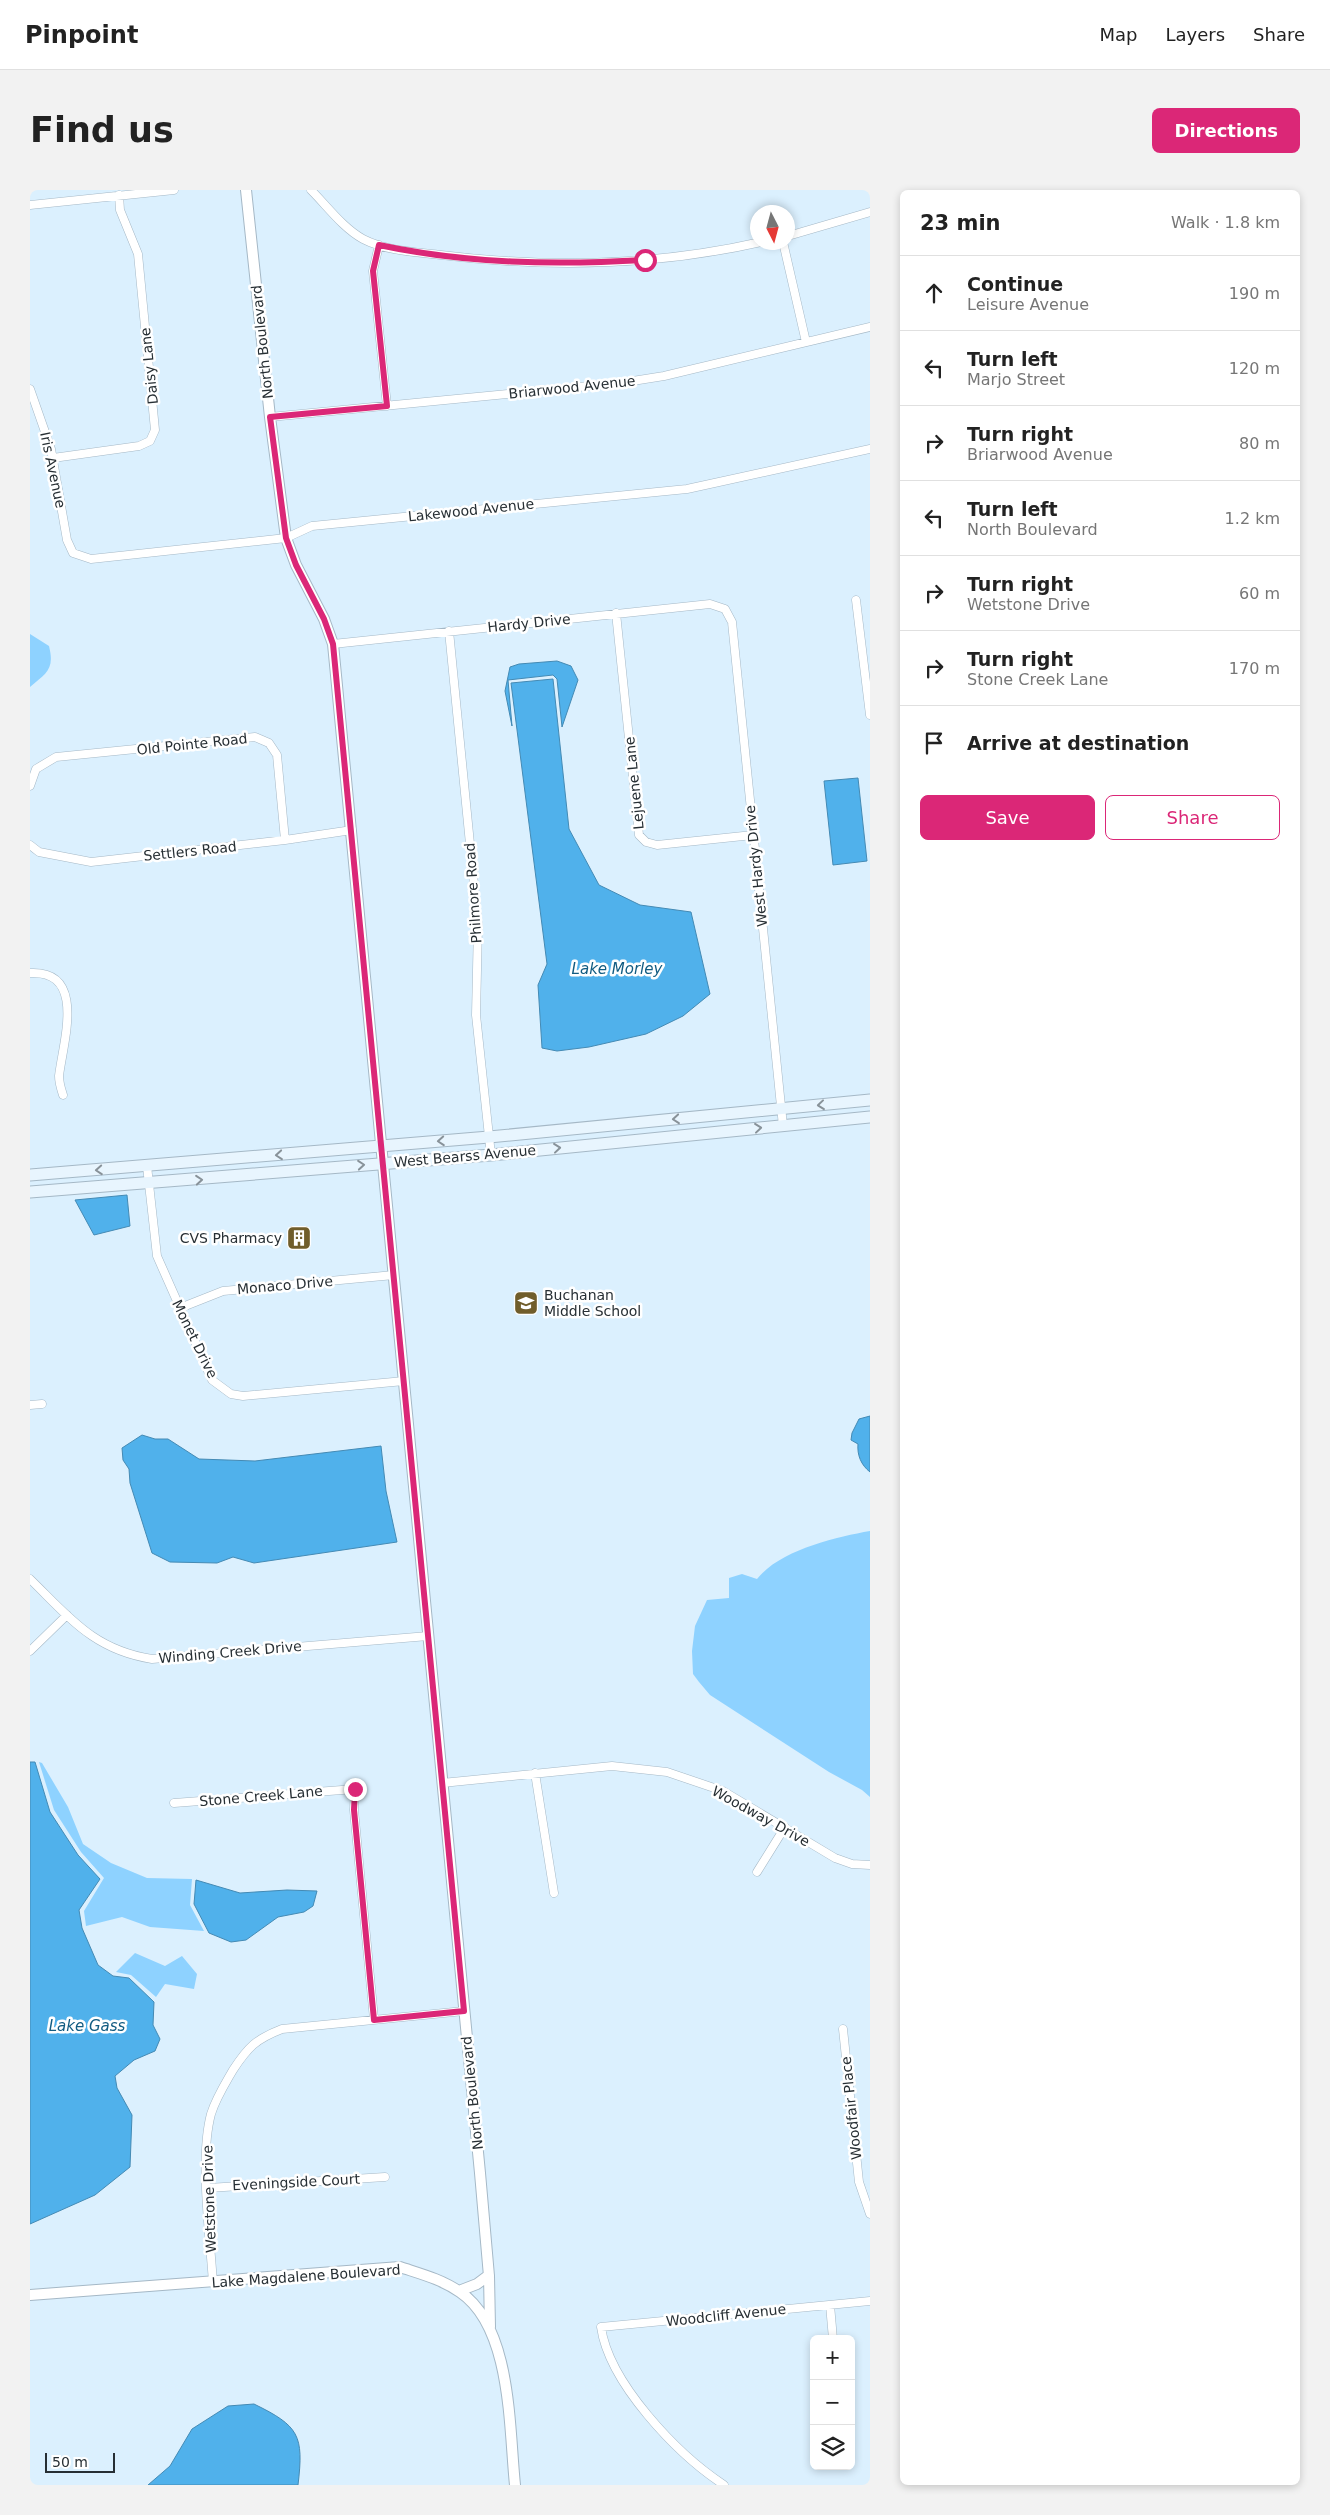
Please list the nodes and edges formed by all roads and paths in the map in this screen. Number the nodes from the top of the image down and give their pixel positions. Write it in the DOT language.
graph roads {
  1 [pos="174,190"];
  2 [pos="246,190"];
  3 [pos="311,190"];
  4 [pos="119,195"];
  5 [pos="30,205"];
  6 [pos="870,212"];
  7 [pos="795,234"];
  8 [pos="750,244"];
  9 [pos="379,245"];
  10 [pos="785,250"];
  11 [pos="870,327"];
  12 [pos="806,342"];
  13 [pos="30,389"];
  14 [pos="387,406"];
  15 [pos="270,417"];
  16 [pos="870,449"];
  17 [pos="53,458"];
  18 [pos="286,538"];
  19 [pos="73,552"];
  20 [pos="856,600"];
  21 [pos="725,609"];
  22 [pos="616,613"];
  23 [pos="449,631"];
  24 [pos="333,644"];
  25 [pos="870,715"];
  26 [pos="30,786"];
  27 [pos="352,830"];
  28 [pos="753,835"];
  29 [pos="285,840"];
  30 [pos="30,845"];
  31 [pos="30,973"];
  32 [pos="63,1095"];
  33 [pos="870,1100"];
  34 [pos="780,1109"];
  35 [pos="870,1117"];
  36 [pos="651,1122"];
  37 [pos="783,1126"];
  38 [pos="489,1137"];
  39 [pos="653,1139"];
  40 [pos="380,1146"];
  41 [pos="491,1155"];
  42 [pos="381,1163"];
  43 [pos="147,1166"];
  44 [pos="30,1175"];
  45 [pos="150,1184"];
  46 [pos="30,1192"];
  47 [pos="394,1275"];
  48 [pos="180,1308"];
  49 [pos="404,1380"];
  50 [pos="42,1404"];
  51 [pos="30,1405"];
  52 [pos="30,1579"];
  53 [pos="67,1615"];
  54 [pos="428,1636"];
  55 [pos="30,1651"];
  56 [pos="535,1773"];
  57 [pos="442,1783"];
  58 [pos="174,1803"];
  59 [pos="785,1827"];
  60 [pos="870,1865"];
  61 [pos="757,1872"];
  62 [pos="554,1893"];
  63 [pos="464,2011"];
  64 [pos="374,2020"];
  65 [pos="843,2029"];
  66 [pos="385,2177"];
  67 [pos="208,2188"];
  68 [pos="870,2214"];
  69 [pos="489,2275"];
  70 [pos="213,2283"];
  71 [pos="458,2291"];
  72 [pos="30,2295"];
  73 [pos="870,2301"];
  74 [pos="830,2305"];
  75 [pos="490,2328"];
  76 [pos="834,2335"];
  77 [pos="515,2485"];
  78 [pos="724,2485"];
  1 -- 4 [label="street"];
  2 -- 15 [label="street, North Boulevard"];
  3 -- 9 [label="street"];
  4 -- 5 [label="street"];
  4 -- 17 [label="street, Daisy Lane"];
  6 -- 7 [label="street"];
  8 -- 9 [label="street"];
  9 -- 14 [label="street"];
  10 -- 12 [label="street"];
  11 -- 12 [label="street, Briarwood Avenue"];
  12 -- 14 [label="street, Briarwood Avenue"];
  13 -- 17 [label="street, Iris Avenue"];
  14 -- 15 [label="street, Briarwood Avenue"];
  15 -- 18 [label="street, North Boulevard"];
  16 -- 18 [label="street, Lakewood Avenue"];
  17 -- 19 [label="street, Iris Avenue"];
  18 -- 19 [label="street, Lakewood Avenue"];
  18 -- 24 [label="street, North Boulevard"];
  20 -- 25 [label="street"];
  21 -- 22 [label="street, Hardy Drive"];
  21 -- 28 [label="street, West Hardy Drive"];
  22 -- 23 [label="street, Hardy Drive"];
  22 -- 28 [label="street, Lejuene Lane"];
  23 -- 24 [label="street, Hardy Drive"];
  23 -- 38 [label="street, Philmore Road"];
  24 -- 27 [label="street, North Boulevard"];
  26 -- 29 [label="street, Old Pointe Road"];
  27 -- 29 [label="street, Settlers Road"];
  27 -- 40 [label="street, North Boulevard"];
  28 -- 34 [label="street, West Hardy Drive"];
  29 -- 30 [label="street, Settlers Road"];
  31 -- 32 [label="street"];
  33 -- 34 [label="main road, West Bearss Avenue, one-way"];
  34 -- 36 [label="main road, West Bearss Avenue, one-way"];
  34 -- 37 [label="street, West Hardy Drive"];
  35 -- 37 [label="main road, West Bearss Avenue"];
  36 -- 38 [label="main road, West Bearss Avenue"];
  36 -- 39 [label="street"];
  39 -- 37 [label="main road, West Bearss Avenue, one-way"];
  38 -- 40 [label="main road, West Bearss Avenue, one-way"];
  38 -- 41 [label="street, Philmore Road"];
  41 -- 39 [label="main road, West Bearss Avenue, one-way"];
  40 -- 42 [label="street, North Boulevard"];
  40 -- 43 [label="main road, West Bearss Avenue, one-way"];
  41 -- 42 [label="main road, West Bearss Avenue"];
  45 -- 42 [label="main road, West Bearss Avenue, one-way"];
  42 -- 47 [label="street, North Boulevard"];
  43 -- 44 [label="main road, West Bearss Avenue, one-way"];
  43 -- 45 [label="street, Monet Drive"];
  45 -- 46 [label="main road, West Bearss Avenue"];
  45 -- 48 [label="street, Monet Drive"];
  47 -- 48 [label="street, Monaco Drive"];
  47 -- 49 [label="street, North Boulevard"];
  48 -- 49 [label="street, Monet Drive"];
  49 -- 54 [label="street, North Boulevard"];
  50 -- 51 [label="street"];
  52 -- 53 [label="street, Winding Creek Drive"];
  53 -- 54 [label="street, Winding Creek Drive"];
  53 -- 55 [label="street"];
  54 -- 57 [label="street, North Boulevard"];
  56 -- 57 [label="street, Woodway Drive"];
  56 -- 59 [label="street, Woodway Drive"];
  56 -- 62 [label="street"];
  57 -- 63 [label="street, North Boulevard"];
  58 -- 64 [label="street, Stone Creek Lane"];
  59 -- 60 [label="street, Woodway Drive"];
  59 -- 61 [label="street"];
  63 -- 64 [label="street, Wetstone Drive"];
  63 -- 69 [label="street, North Boulevard"];
  64 -- 67 [label="street, Wetstone Drive"];
  65 -- 68 [label="street, Woodfair Place"];
  66 -- 67 [label="street, Eveningside Court"];
  67 -- 70 [label="street, Wetstone Drive"];
  69 -- 71 [label="street"];
  69 -- 75 [label="street, North Boulevard"];
  70 -- 71 [label="street, Lake Magdalene Boulevard"];
  70 -- 72 [label="street, Lake Magdalene Boulevard"];
  71 -- 75 [label="street, Lake Magdalene Boulevard"];
  73 -- 74 [label="street, Woodcliff Avenue"];
  74 -- 76 [label="street"];
  74 -- 78 [label="street, Woodcliff Avenue"];
  75 -- 77 [label="street, Lake Magdalene Boulevard"];
}
